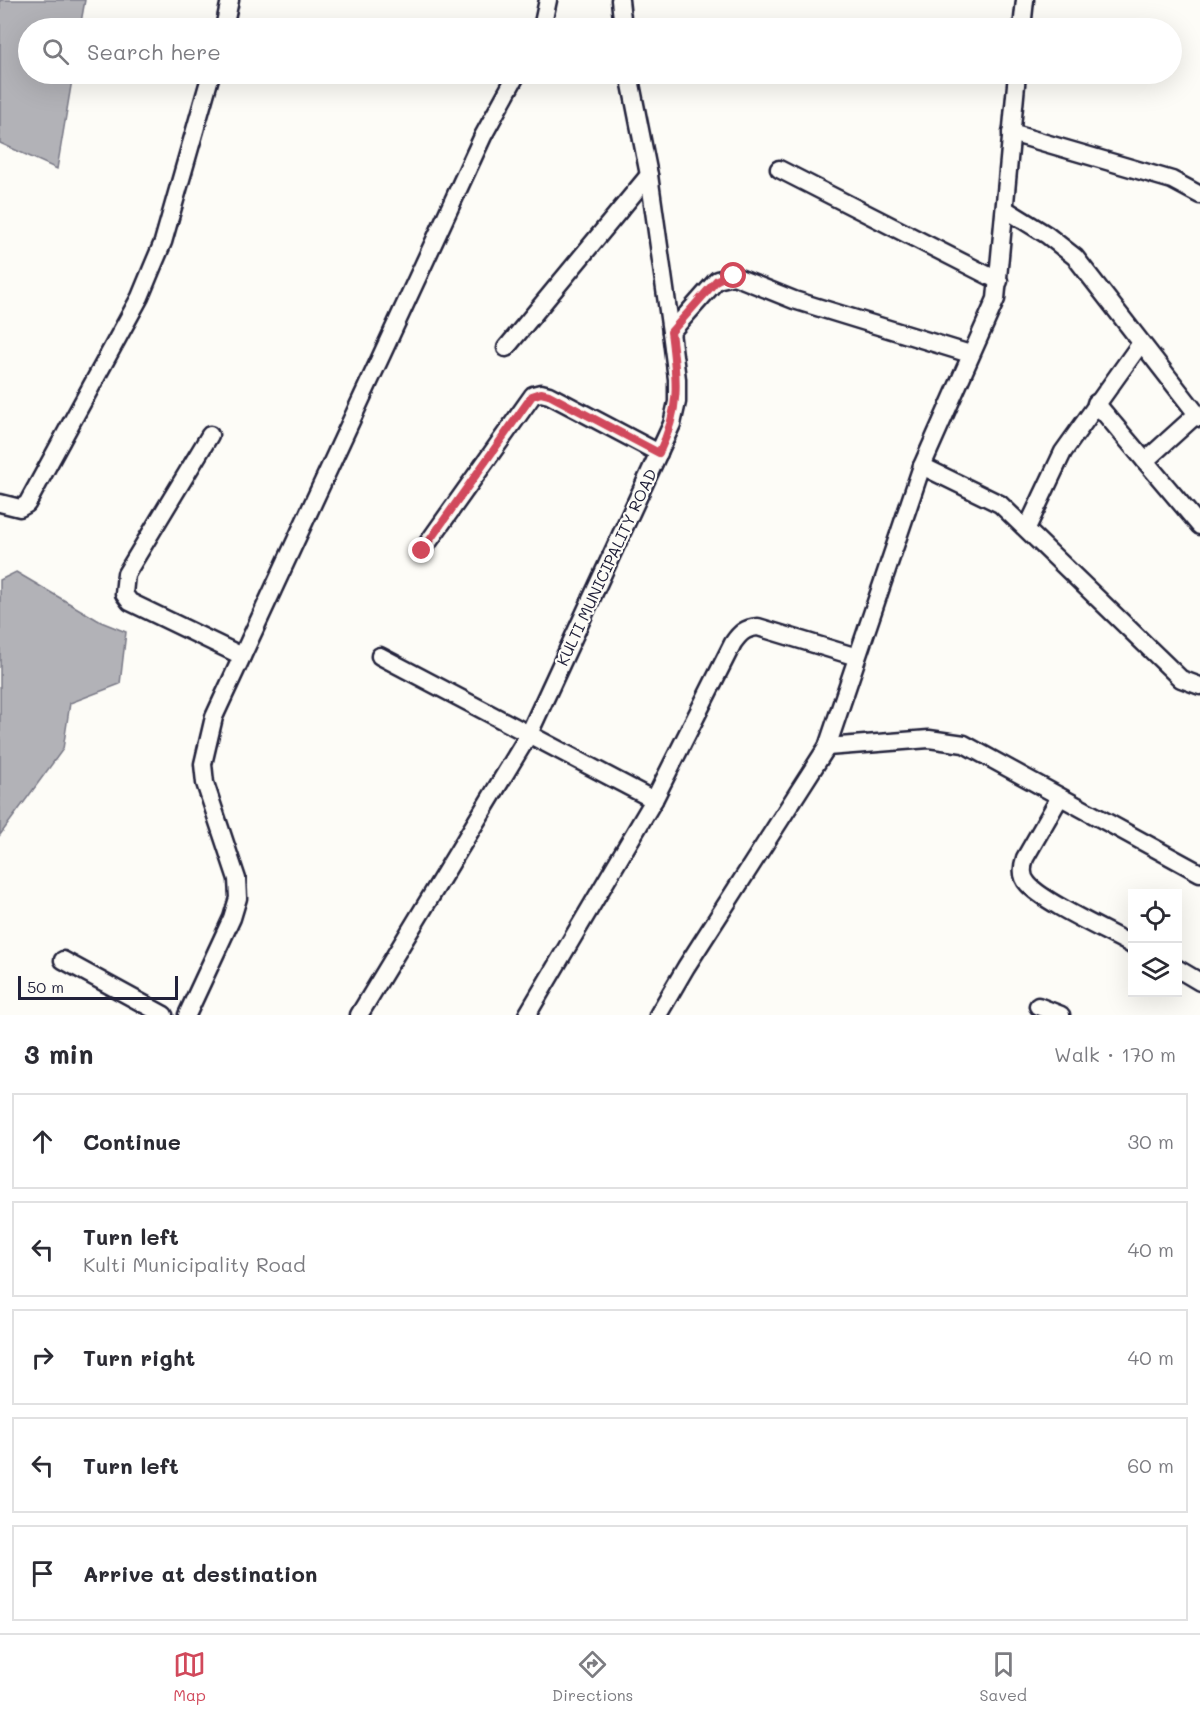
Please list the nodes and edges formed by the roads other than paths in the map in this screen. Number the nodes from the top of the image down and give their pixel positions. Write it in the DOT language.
graph roads {
  1 [pos="230,0"];
  2 [pos="548,0"];
  3 [pos="620,0"];
  4 [pos="1025,0"];
  5 [pos="226,18"];
  6 [pos="544,18"];
  7 [pos="622,18"];
  8 [pos="1023,18"];
  9 [pos="208,84"];
  10 [pos="512,84"];
  11 [pos="631,84"];
  12 [pos="1016,84"];
  13 [pos="1011,133"];
  14 [pos="779,169"];
  15 [pos="649,175"];
  16 [pos="1200,195"];
  17 [pos="1005,209"];
  18 [pos="999,281"];
  19 [pos="671,332"];
  20 [pos="1141,343"];
  21 [pos="507,348"];
  22 [pos="970,354"];
  23 [pos="1096,403"];
  24 [pos="1198,416"];
  25 [pos="210,435"];
  26 [pos="659,453"];
  27 [pos="1145,461"];
  28 [pos="922,466"];
  29 [pos="0,503"];
  30 [pos="1200,526"];
  31 [pos="1027,528"];
  32 [pos="422,551"];
  33 [pos="242,656"];
  34 [pos="380,656"];
  35 [pos="857,657"];
  36 [pos="1200,686"];
  37 [pos="528,736"];
  38 [pos="827,747"];
  39 [pos="1060,797"];
  40 [pos="654,800"];
  41 [pos="1200,873"];
  42 [pos="1128,943"];
  43 [pos="63,960"];
  44 [pos="1182,971"];
  45 [pos="1200,982"];
  46 [pos="1038,1006"];
  47 [pos="165,1015"];
  48 [pos="187,1015"];
  49 [pos="359,1015"];
  50 [pos="527,1015"];
  51 [pos="658,1015"];
  52 [pos="1060,1015"];
  1 -- 5 [label="street"];
  2 -- 6 [label="street"];
  3 -- 7 [label="street"];
  4 -- 8 [label="street"];
  9 -- 29 [label="street"];
  10 -- 33 [label="street"];
  11 -- 15 [label="street, KULTI MUNICIPALITY ROAD"];
  12 -- 13 [label="street"];
  13 -- 16 [label="street"];
  13 -- 17 [label="street"];
  14 -- 18 [label="street"];
  15 -- 19 [label="street, KULTI MUNICIPALITY ROAD"];
  15 -- 21 [label="street"];
  17 -- 18 [label="street"];
  17 -- 20 [label="street"];
  18 -- 22 [label="street"];
  19 -- 22 [label="street"];
  19 -- 26 [label="street, KULTI MUNICIPALITY ROAD"];
  20 -- 23 [label="street"];
  20 -- 24 [label="street"];
  22 -- 28 [label="street"];
  23 -- 27 [label="street"];
  23 -- 31 [label="street"];
  24 -- 27 [label="street"];
  25 -- 33 [label="street"];
  26 -- 32 [label="street"];
  26 -- 37 [label="street, KULTI MUNICIPALITY ROAD"];
  27 -- 30 [label="street"];
  28 -- 31 [label="street"];
  28 -- 35 [label="street"];
  31 -- 36 [label="street"];
  33 -- 48 [label="street"];
  34 -- 37 [label="street"];
  35 -- 38 [label="street"];
  35 -- 40 [label="street"];
  37 -- 40 [label="street"];
  37 -- 49 [label="street, KULTI MUNICIPALITY ROAD"];
  38 -- 39 [label="street"];
  38 -- 51 [label="street"];
  39 -- 41 [label="street"];
  39 -- 42 [label="street"];
  40 -- 50 [label="street"];
  43 -- 47 [label="street"];
  44 -- 45 [label="street"];
  46 -- 52 [label="street"];
}
